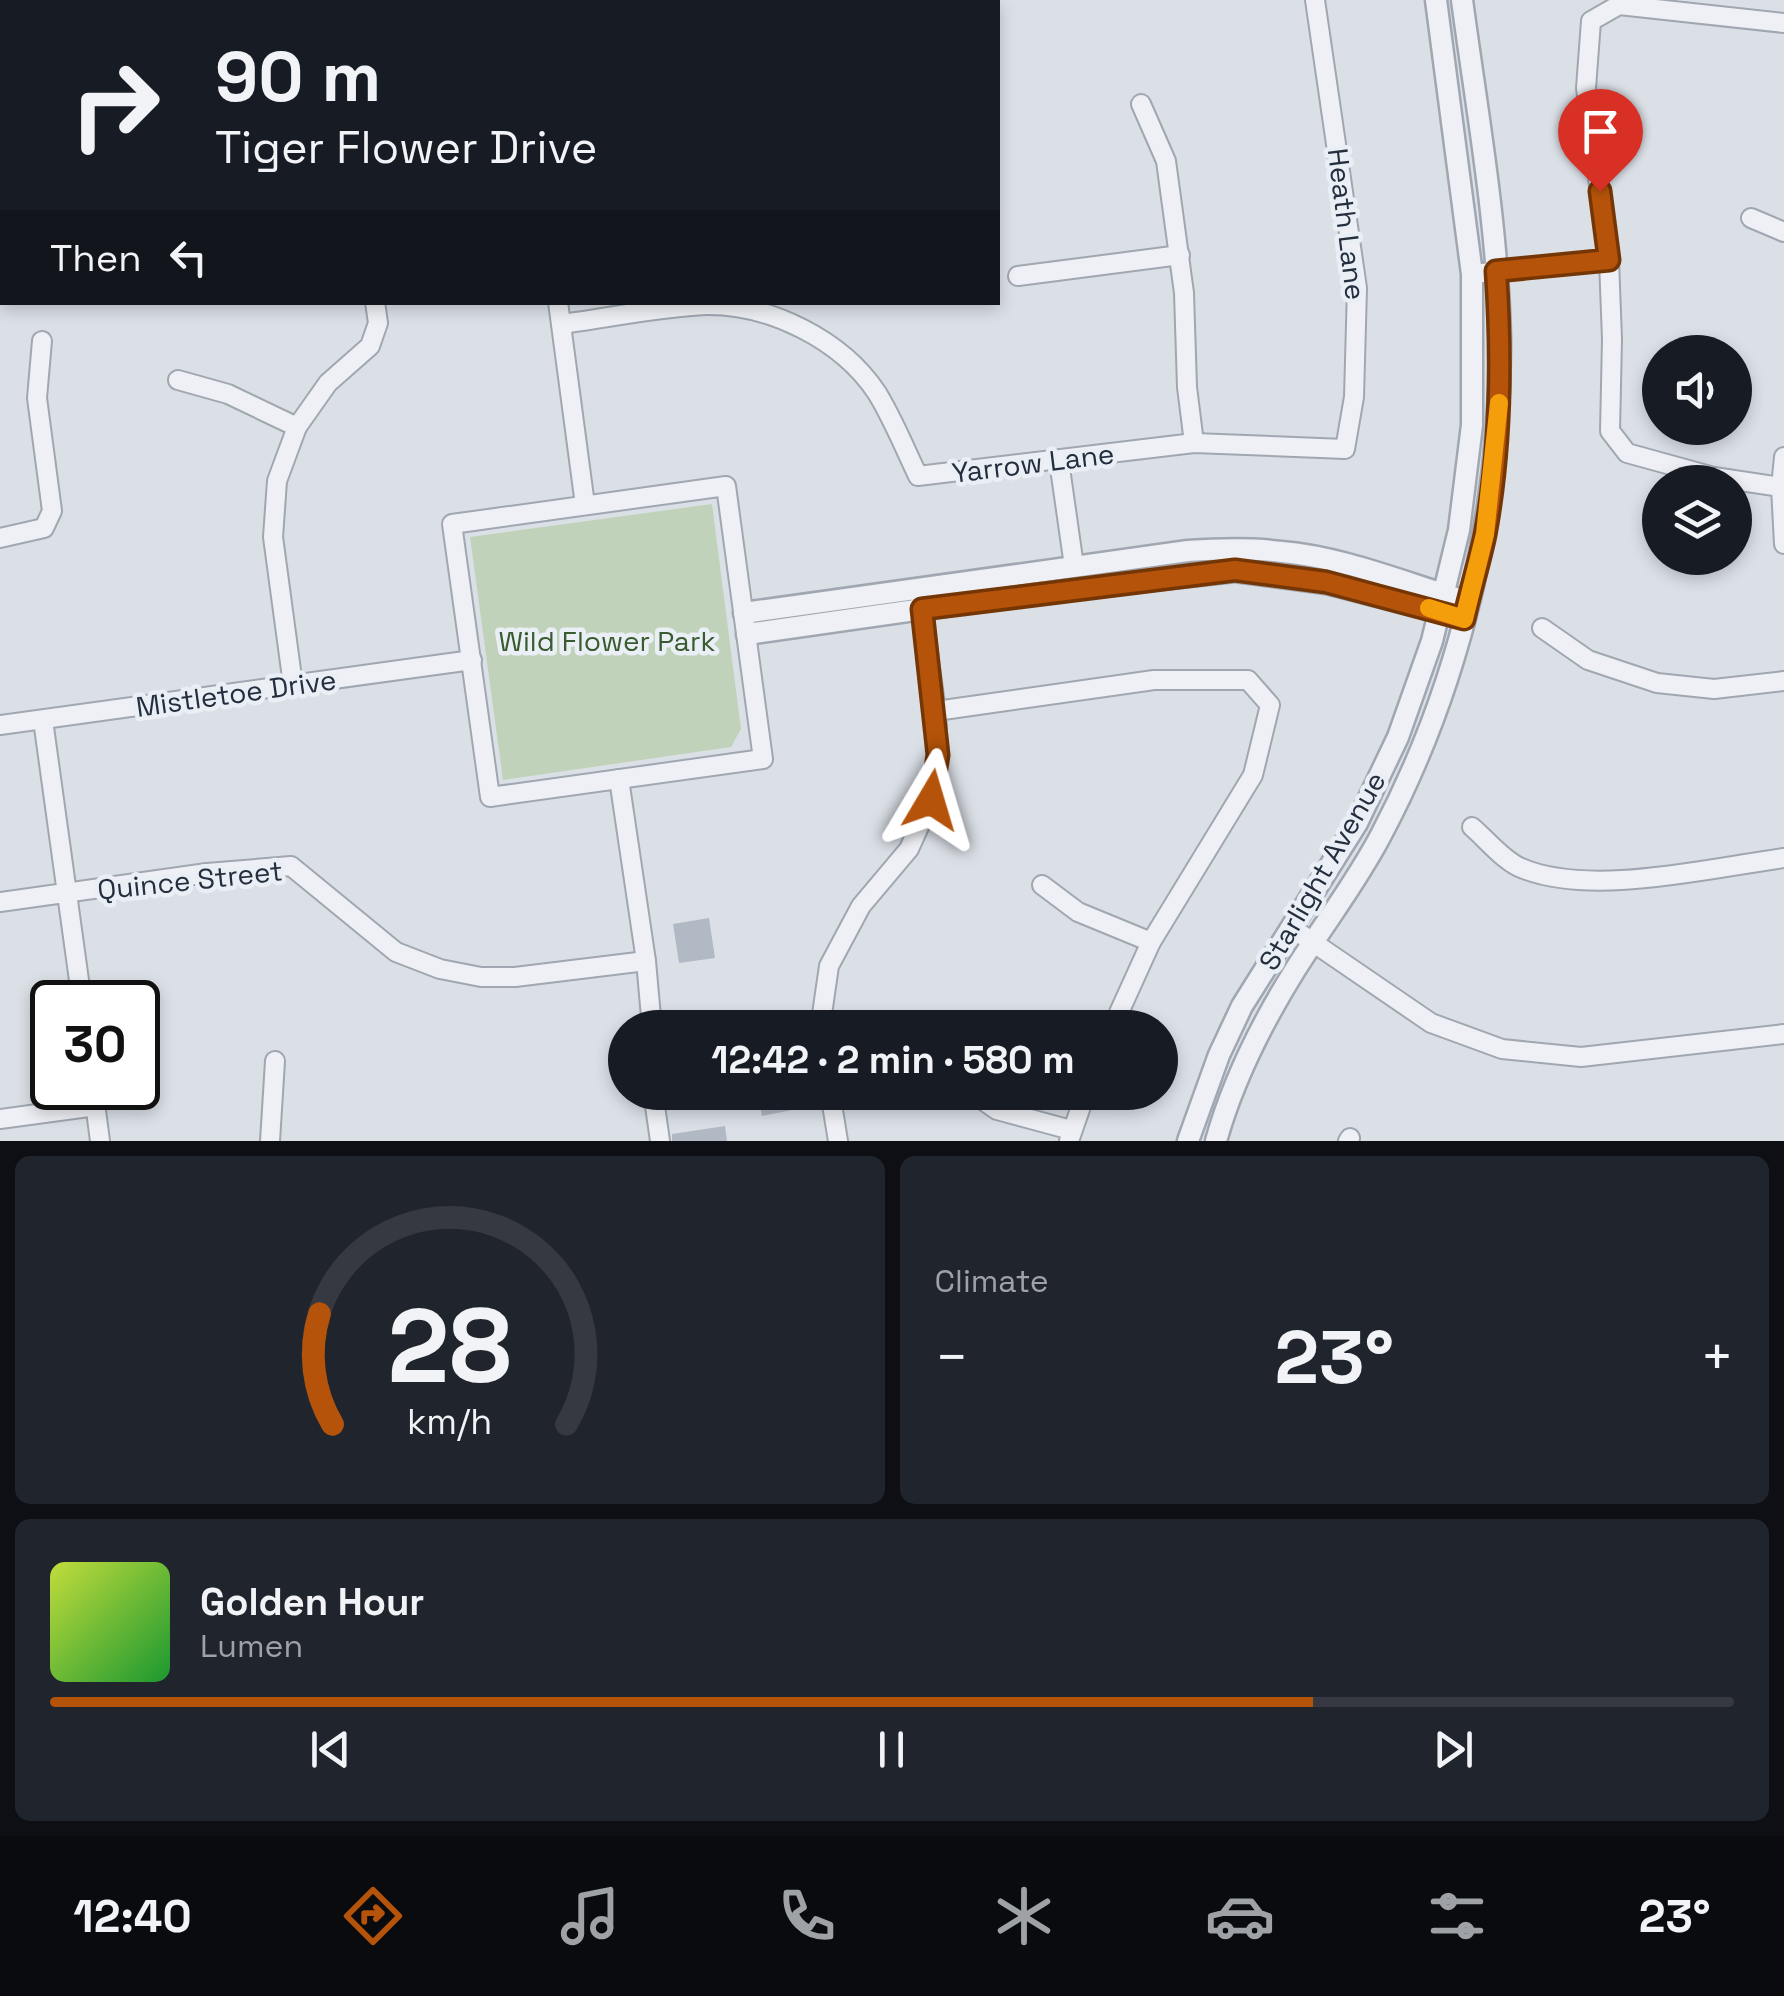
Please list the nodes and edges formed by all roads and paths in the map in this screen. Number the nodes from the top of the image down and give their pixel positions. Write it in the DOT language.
graph roads {
  1 [pos="1315,0"];
  2 [pos="1436,0"];
  3 [pos="1462,0"];
  4 [pos="1784,23"];
  5 [pos="1141,104"];
  6 [pos="1750,218"];
  7 [pos="1784,232"];
  8 [pos="1180,255"];
  9 [pos="1609,260"];
  10 [pos="1496,271"];
  11 [pos="1472,274"];
  12 [pos="1018,276"];
  13 [pos="375,305"];
  14 [pos="558,305"];
  15 [pos="727,305"];
  16 [pos="561,324"];
  17 [pos="42,341"];
  18 [pos="178,380"];
  19 [pos="296,427"];
  20 [pos="1194,443"];
  21 [pos="1346,449"];
  22 [pos="1784,457"];
  23 [pos="1059,461"];
  24 [pos="1781,487"];
  25 [pos="585,505"];
  26 [pos="0,538"];
  27 [pos="1784,544"];
  28 [pos="1074,566"];
  29 [pos="920,599"];
  30 [pos="1441,603"];
  31 [pos="1466,610"];
  32 [pos="745,623"];
  33 [pos="1542,628"];
  34 [pos="472,660"];
  35 [pos="1784,681"];
  36 [pos="293,685"];
  37 [pos="936,711"];
  38 [pos="42,720"];
  39 [pos="0,725"];
  40 [pos="619,779"];
  41 [pos="1472,827"];
  42 [pos="1784,858"];
  43 [pos="1042,884"];
  44 [pos="67,893"];
  45 [pos="0,902"];
  46 [pos="1292,928"];
  47 [pos="1152,942"];
  48 [pos="1314,944"];
  49 [pos="646,961"];
  50 [pos="79,980"];
  51 [pos="650,1010"];
  52 [pos="823,1010"];
  53 [pos="1120,1010"];
  54 [pos="1784,1034"];
  55 [pos="275,1061"];
  56 [pos="41,1110"];
  57 [pos="96,1110"];
  58 [pos="653,1110"];
  59 [pos="833,1110"];
  60 [pos="997,1110"];
  61 [pos="1079,1110"];
  62 [pos="0,1120"];
  63 [pos="1070,1136"];
  64 [pos="654,1140"];
  65 [pos="100,1141"];
  66 [pos="270,1141"];
  67 [pos="838,1141"];
  68 [pos="1188,1141"];
  69 [pos="1216,1141"];
  1 -- 21 [label="street, Heath Lane"];
  2 -- 11 [label="street, Starlight Avenue"];
  3 -- 10 [label="street, Starlight Avenue"];
  4 -- 9 [label="street"];
  5 -- 8 [label="street"];
  6 -- 7 [label="street"];
  8 -- 12 [label="street"];
  8 -- 20 [label="street"];
  9 -- 10 [label="street"];
  9 -- 24 [label="street"];
  10 -- 11 [label="street"];
  10 -- 31 [label="street, Starlight Avenue"];
  11 -- 30 [label="street, Starlight Avenue"];
  13 -- 19 [label="street"];
  14 -- 16 [label="street"];
  15 -- 16 [label="street, Yarrow Lane"];
  15 -- 23 [label="street, Yarrow Lane"];
  16 -- 25 [label="street"];
  17 -- 26 [label="street"];
  18 -- 19 [label="street"];
  19 -- 36 [label="street"];
  20 -- 21 [label="street, Yarrow Lane"];
  20 -- 23 [label="street, Yarrow Lane"];
  22 -- 24 [label="street"];
  23 -- 28 [label="street"];
  24 -- 27 [label="street"];
  25 -- 32 [label="street"];
  25 -- 34 [label="street"];
  28 -- 29 [label="street"];
  28 -- 30 [label="street"];
  29 -- 30 [label="street"];
  29 -- 32 [label="street"];
  29 -- 37 [label="street"];
  30 -- 31 [label="street"];
  30 -- 46 [label="street, Starlight Avenue"];
  31 -- 48 [label="street, Starlight Avenue"];
  32 -- 40 [label="street"];
  33 -- 35 [label="street"];
  34 -- 36 [label="street, Mistletoe Drive"];
  34 -- 40 [label="street"];
  36 -- 38 [label="street, Mistletoe Drive"];
  37 -- 47 [label="street"];
  37 -- 52 [label="street"];
  38 -- 39 [label="street, Mistletoe Drive"];
  38 -- 44 [label="street"];
  40 -- 49 [label="street"];
  41 -- 42 [label="street"];
  43 -- 47 [label="street"];
  44 -- 45 [label="street, Quince Street"];
  44 -- 49 [label="street, Quince Street"];
  44 -- 50 [label="street"];
  46 -- 48 [label="street"];
  46 -- 68 [label="street, Starlight Avenue"];
  47 -- 53 [label="street"];
  48 -- 54 [label="street"];
  48 -- 69 [label="street, Starlight Avenue"];
  49 -- 51 [label="street"];
  55 -- 66 [label="street"];
  56 -- 62 [label="street"];
  57 -- 65 [label="street"];
  58 -- 64 [label="street"];
  59 -- 67 [label="street"];
  60 -- 63 [label="street"];
  61 -- 63 [label="street"];
}
